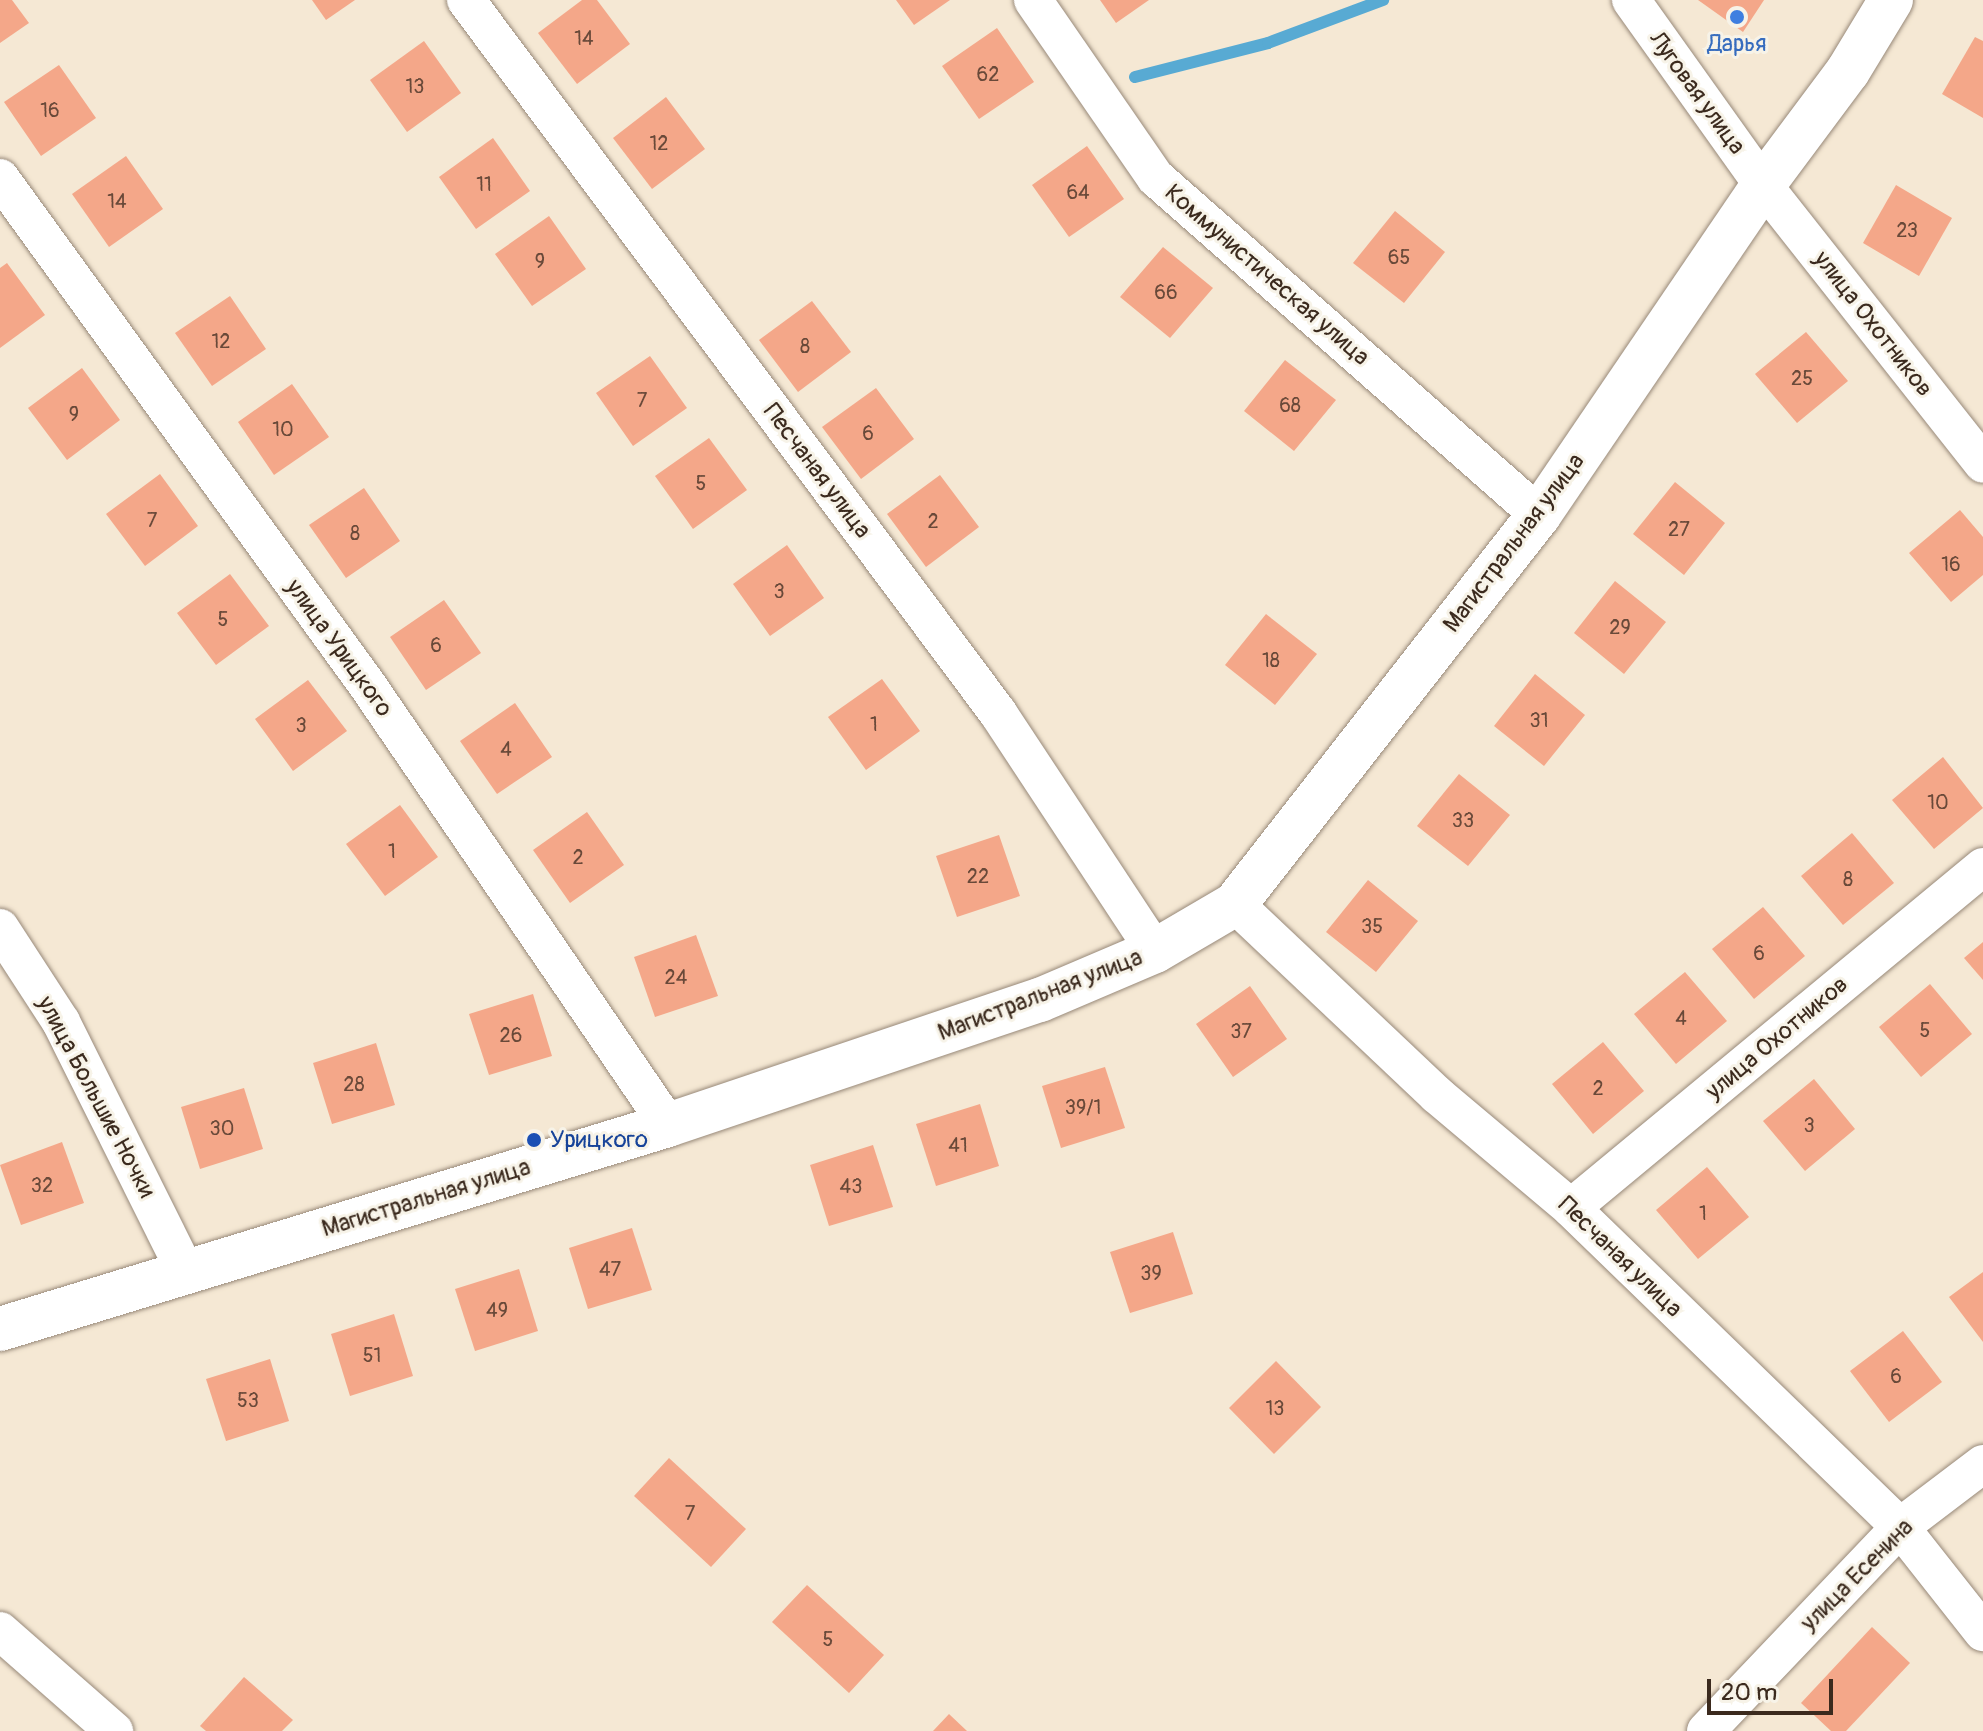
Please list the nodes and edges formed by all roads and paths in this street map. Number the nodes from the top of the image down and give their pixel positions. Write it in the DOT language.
graph roads {
  1 [pos="466,0"];
  2 [pos="1033,0"];
  3 [pos="1631,0"];
  4 [pos="1891,0"];
  5 [pos="0,178"];
  6 [pos="1763,185"];
  7 [pos="1983,464"];
  8 [pos="1539,515"];
  9 [pos="1983,867"];
  10 [pos="1235,904"];
  11 [pos="0,928"];
  12 [pos="1155,951"];
  13 [pos="668,1125"];
  14 [pos="1571,1208"];
  15 [pos="185,1271"];
  16 [pos="0,1329"];
  17 [pos="1983,1464"];
  18 [pos="1900,1527"];
  19 [pos="0,1631"];
  20 [pos="1983,1632"];
  21 [pos="114,1731"];
  22 [pos="1706,1731"];
  1 -- 12 [label="street, Песчаная улица"];
  2 -- 8 [label="street, Коммунистическая улица"];
  3 -- 6 [label="street, Луговая улица"];
  4 -- 6 [label="street, Магистральная улица"];
  5 -- 13 [label="street, улица Урицкого"];
  6 -- 7 [label="street, улица Охотников"];
  6 -- 8 [label="street, Магистральная улица"];
  8 -- 10 [label="street, Магистральная улица"];
  9 -- 14 [label="street, улица Охотников"];
  10 -- 12 [label="street, Магистральная улица"];
  10 -- 14 [label="street, Песчаная улица"];
  11 -- 15 [label="street, улица Большие Ночки"];
  12 -- 13 [label="street, Магистральная улица"];
  13 -- 15 [label="street, Магистральная улица"];
  14 -- 18 [label="street, Песчаная улица"];
  15 -- 16 [label="street, Магистральная улица"];
  17 -- 18 [label="street, улица Есенина"];
  18 -- 20 [label="street, Песчаная улица"];
  18 -- 22 [label="street, улица Есенина"];
  19 -- 21 [label="street"];
}
